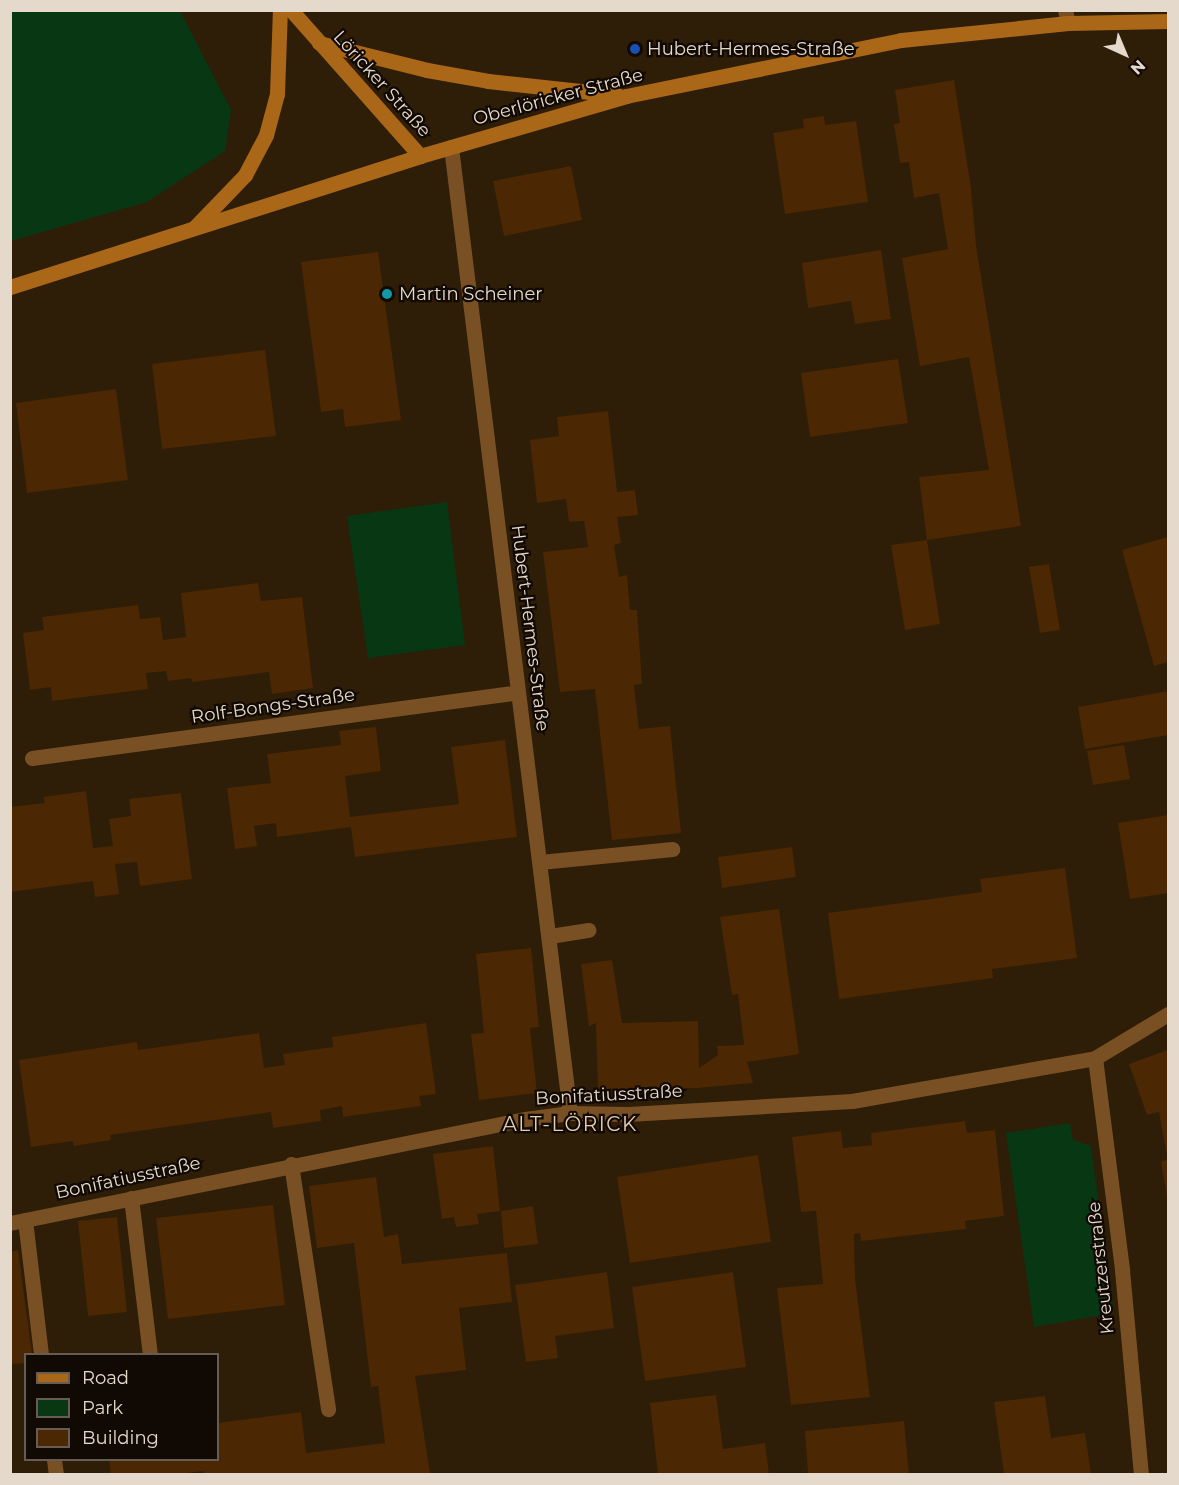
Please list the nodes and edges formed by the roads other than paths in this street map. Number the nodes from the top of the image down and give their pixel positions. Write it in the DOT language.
graph roads {
  1 [pos="280,10"];
  2 [pos="291,10"];
  3 [pos="1067,17"];
  4 [pos="1168,21"];
  5 [pos="319,43"];
  6 [pos="626,96"];
  7 [pos="451,147"];
  8 [pos="420,156"];
  9 [pos="194,228"];
  10 [pos="10,287"];
  11 [pos="518,692"];
  12 [pos="32,758"];
  13 [pos="672,849"];
  14 [pos="540,862"];
  15 [pos="589,930"];
  16 [pos="550,936"];
  17 [pos="1168,1014"];
  18 [pos="1095,1058"];
  19 [pos="570,1113"];
  20 [pos="291,1164"];
  21 [pos="131,1198"];
  22 [pos="18,1221"];
  23 [pos="41,1353"];
  24 [pos="150,1353"];
  25 [pos="328,1409"];
  26 [pos="1141,1474"];
  1 -- 9 [label="main road"];
  2 -- 5 [label="main road, Löricker Straße"];
  3 -- 4 [label="main road, Oberlöricker Straße"];
  3 -- 6 [label="main road, Oberlöricker Straße"];
  5 -- 6 [label="main road"];
  5 -- 8 [label="main road, Löricker Straße"];
  6 -- 7 [label="main road, Oberlöricker Straße"];
  7 -- 8 [label="main road, Oberlöricker Straße"];
  7 -- 11 [label="street, Hubert-Hermes-Straße"];
  8 -- 9 [label="main road, Oberlöricker Straße"];
  9 -- 10 [label="main road, Oberlöricker Straße"];
  11 -- 12 [label="street, Rolf-Bongs-Straße"];
  11 -- 14 [label="street, Hubert-Hermes-Straße"];
  13 -- 14 [label="street"];
  14 -- 16 [label="street, Hubert-Hermes-Straße"];
  15 -- 16 [label="street"];
  16 -- 19 [label="street, Hubert-Hermes-Straße"];
  17 -- 18 [label="street, Bonifatiusstraße"];
  18 -- 19 [label="street, Bonifatiusstraße"];
  18 -- 26 [label="street, Kreutzerstraße"];
  19 -- 20 [label="street, Bonifatiusstraße"];
  20 -- 21 [label="street, Bonifatiusstraße"];
  20 -- 25 [label="street"];
  21 -- 22 [label="street, Bonifatiusstraße"];
  21 -- 24 [label="street"];
  22 -- 23 [label="street"];
}
